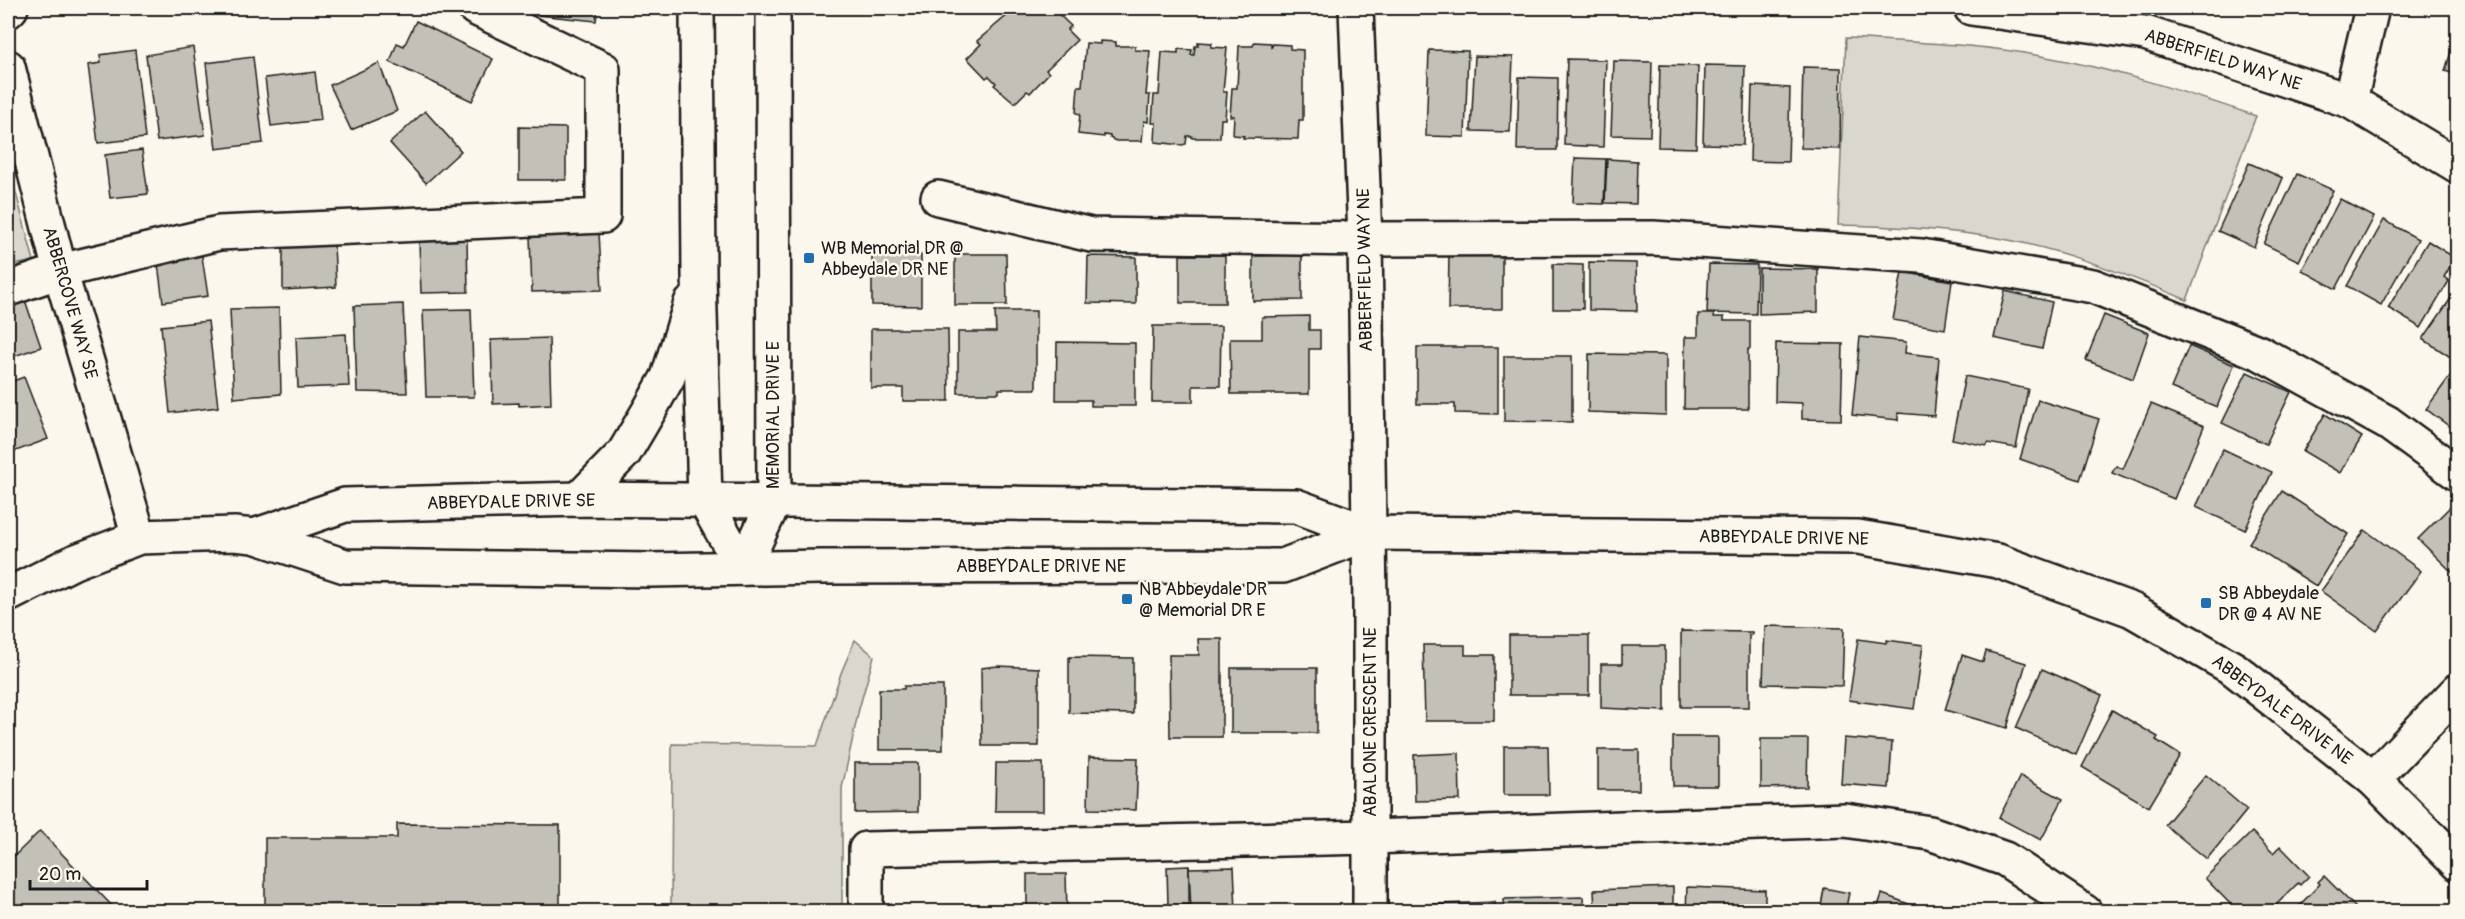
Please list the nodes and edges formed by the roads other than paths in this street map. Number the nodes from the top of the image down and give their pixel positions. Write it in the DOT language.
graph roads {
  1 [pos="11,8"];
  2 [pos="475,8"];
  3 [pos="697,8"];
  4 [pos="773,8"];
  5 [pos="1356,8"];
  6 [pos="1971,8"];
  7 [pos="2372,8"];
  8 [pos="8,11"];
  9 [pos="2145,20"];
  10 [pos="8,67"];
  11 [pos="2350,101"];
  12 [pos="2457,166"];
  13 [pos="938,198"];
  14 [pos="1365,239"];
  15 [pos="60,271"];
  16 [pos="699,275"];
  17 [pos="8,289"];
  18 [pos="2457,474"];
  19 [pos="579,499"];
  20 [pos="705,501"];
  21 [pos="774,502"];
  22 [pos="1369,533"];
  23 [pos="254,536"];
  24 [pos="139,537"];
  25 [pos="742,568"];
  26 [pos="8,595"];
  27 [pos="2457,690"];
  28 [pos="2373,778"];
  29 [pos="1370,837"];
  30 [pos="2457,864"];
  31 [pos="866,912"];
  32 [pos="1370,912"];
  33 [pos="2085,912"];
  1 -- 8 [label="street"];
  2 -- 15 [label="street"];
  3 -- 16 [label="street"];
  4 -- 21 [label="street, MEMORIAL DRIVE E"];
  5 -- 14 [label="street, ABBERFIELD WAY NE"];
  6 -- 9 [label="street, ABBERFIELD WAY NE"];
  7 -- 11 [label="street"];
  9 -- 11 [label="street, ABBERFIELD WAY NE"];
  10 -- 15 [label="street, ABBERCOVE WAY SE"];
  11 -- 12 [label="street, ABBERFIELD WAY NE"];
  13 -- 14 [label="street"];
  14 -- 18 [label="street"];
  14 -- 22 [label="street, ABBERFIELD WAY NE"];
  15 -- 17 [label="street"];
  15 -- 24 [label="street, ABBERCOVE WAY SE"];
  16 -- 19 [label="street"];
  16 -- 20 [label="street"];
  19 -- 20 [label="street, ABBEYDALE DRIVE SE"];
  19 -- 23 [label="street, ABBEYDALE DRIVE SE"];
  20 -- 21 [label="street, ABBEYDALE DRIVE SE"];
  20 -- 25 [label="street"];
  21 -- 22 [label="street, ABBEYDALE DRIVE NE"];
  21 -- 25 [label="street, MEMORIAL DRIVE E"];
  22 -- 25 [label="street, ABBEYDALE DRIVE NE"];
  22 -- 28 [label="street, ABBEYDALE DRIVE NE"];
  22 -- 29 [label="street, ABALONE CRESCENT NE"];
  23 -- 24 [label="street, ABBEYDALE DRIVE SE"];
  23 -- 25 [label="street, ABBEYDALE DRIVE SE"];
  24 -- 26 [label="street, ABBEYDALE DRIVE SE"];
  27 -- 28 [label="street"];
  28 -- 30 [label="street, ABBEYDALE DRIVE NE"];
  29 -- 31 [label="street"];
  29 -- 32 [label="street, ABALONE CRESCENT NE"];
  29 -- 33 [label="street"];
}
